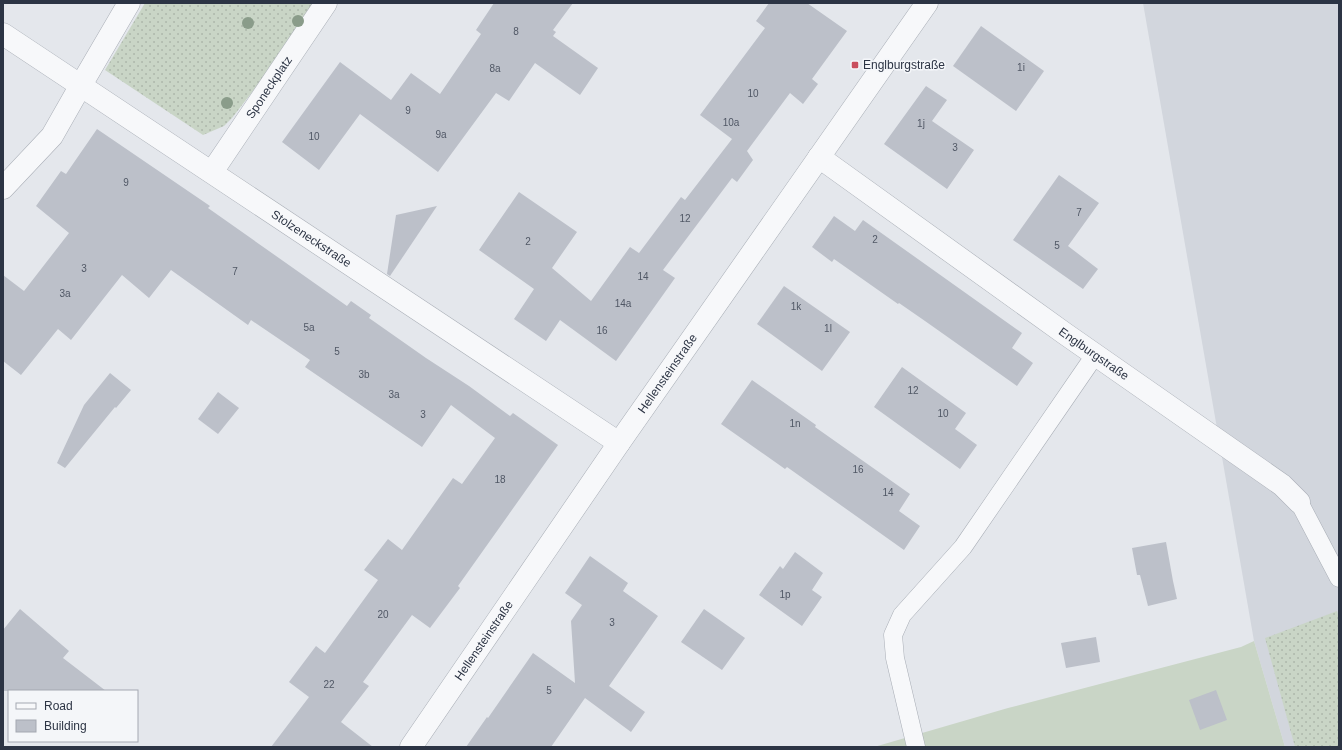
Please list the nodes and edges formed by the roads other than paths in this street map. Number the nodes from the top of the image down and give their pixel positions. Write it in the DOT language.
graph roads {
  1 [pos="129,3"];
  2 [pos="326,3"];
  3 [pos="927,3"];
  4 [pos="3,34"];
  5 [pos="81,85"];
  6 [pos="819,157"];
  7 [pos="212,172"];
  8 [pos="3,188"];
  9 [pos="1095,355"];
  10 [pos="619,443"];
  11 [pos="1299,502"];
  12 [pos="1339,578"];
  13 [pos="411,747"];
  14 [pos="916,747"];
  1 -- 5 [label="street"];
  2 -- 7 [label="street, Sponeckplatz"];
  3 -- 6 [label="street, Hellensteinstraße"];
  4 -- 5 [label="street, Stolzeneckstraße"];
  5 -- 7 [label="street, Stolzeneckstraße"];
  5 -- 8 [label="street"];
  6 -- 9 [label="street, Englburgstraße"];
  6 -- 10 [label="street, Hellensteinstraße"];
  7 -- 10 [label="street, Stolzeneckstraße"];
  9 -- 11 [label="street, Englburgstraße"];
  9 -- 14 [label="lane"];
  10 -- 13 [label="street, Hellensteinstraße"];
  11 -- 12 [label="lane, Englburgstraße"];
}
